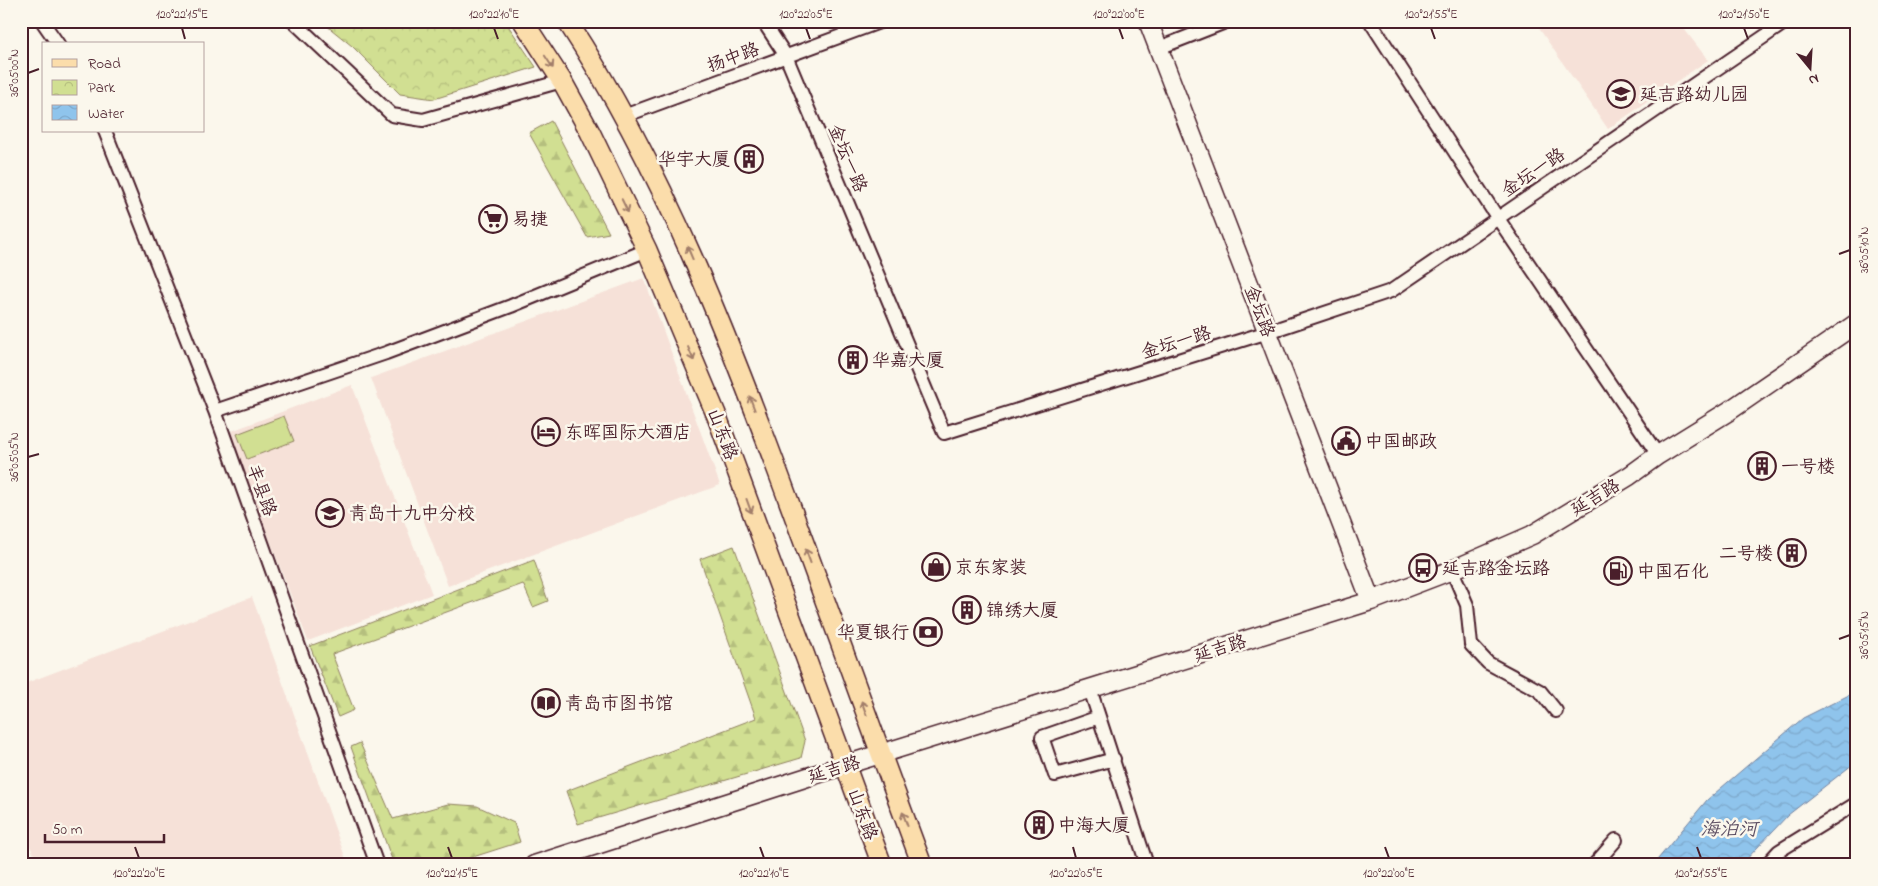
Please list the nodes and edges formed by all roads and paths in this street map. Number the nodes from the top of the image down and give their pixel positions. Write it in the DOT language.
graph roads {
  1 [pos="42,21"];
  2 [pos="293,21"];
  3 [pos="523,21"];
  4 [pos="567,21"];
  5 [pos="763,21"];
  6 [pos="882,21"];
  7 [pos="1148,21"];
  8 [pos="1228,21"];
  9 [pos="1370,21"];
  10 [pos="1787,21"];
  11 [pos="57,42"];
  12 [pos="1159,48"];
  13 [pos="786,56"];
  14 [pos="562,82"];
  15 [pos="624,116"];
  16 [pos="105,132"];
  17 [pos="1497,217"];
  18 [pos="647,250"];
  19 [pos="1857,323"];
  20 [pos="1268,332"];
  21 [pos="215,410"];
  22 [pos="1658,455"];
  23 [pos="1452,570"];
  24 [pos="1371,601"];
  25 [pos="1090,689"];
  26 [pos="1556,711"];
  27 [pos="1100,717"];
  28 [pos="881,754"];
  29 [pos="1114,760"];
  30 [pos="845,765"];
  31 [pos="1857,803"];
  32 [pos="1616,840"];
  33 [pos="377,865"];
  34 [pos="534,865"];
  35 [pos="882,865"];
  36 [pos="922,865"];
  37 [pos="1147,865"];
  38 [pos="1594,865"];
  39 [pos="1766,865"];
  1 -- 11 [label="street"];
  2 -- 14 [label="street"];
  3 -- 14 [label="main road, 山东路, one-way"];
  4 -- 15 [label="main road"];
  5 -- 13 [label="street, 金坛一路"];
  6 -- 13 [label="street, 扬中路"];
  7 -- 12 [label="main road, 金坛路"];
  8 -- 12 [label="street"];
  9 -- 17 [label="street"];
  10 -- 17 [label="street, 金坛一路"];
  12 -- 20 [label="main road, 金坛路"];
  13 -- 15 [label="street, 扬中路"];
  13 -- 20 [label="street, 金坛一路"];
  14 -- 18 [label="main road, 山东路, one-way"];
  28 -- 15 [label="main road, one-way"];
  16 -- 21 [label="street, 丰县路"];
  17 -- 20 [label="street, 金坛一路"];
  17 -- 22 [label="street"];
  18 -- 21 [label="street"];
  18 -- 30 [label="main road, 山东路, one-way"];
  19 -- 22 [label="main road, 延吉路"];
  20 -- 24 [label="main road, 金坛路"];
  21 -- 33 [label="street, 丰县路"];
  22 -- 23 [label="main road, 延吉路"];
  23 -- 24 [label="main road, 延吉路"];
  23 -- 26 [label="street"];
  24 -- 25 [label="main road, 延吉路"];
  25 -- 27 [label="street"];
  25 -- 28 [label="main road, 延吉路"];
  27 -- 29 [label="street"];
  27 -- 29 [label="street"];
  28 -- 30 [label="main road, 延吉路"];
  36 -- 28 [label="main road, one-way"];
  29 -- 37 [label="street"];
  30 -- 34 [label="main road, 延吉路"];
  30 -- 35 [label="main road, 山东路"];
  31 -- 39 [label="street"];
  32 -- 38 [label="street"];
}
